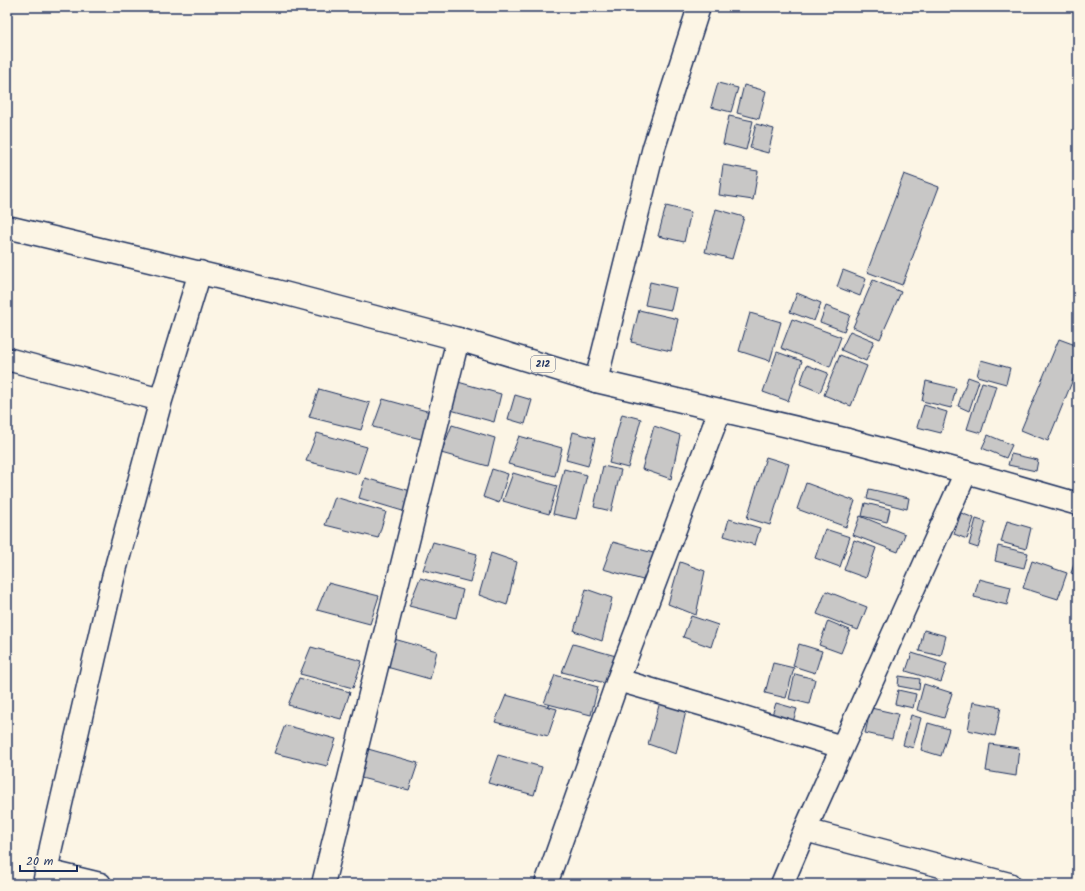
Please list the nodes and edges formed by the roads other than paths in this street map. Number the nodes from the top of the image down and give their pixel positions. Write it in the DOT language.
graph roads {
  1 [pos="699,7"];
  2 [pos="7,227"];
  3 [pos="200,272"];
  4 [pos="458,339"];
  5 [pos="7,359"];
  6 [pos="596,381"];
  7 [pos="161,400"];
  8 [pos="720,410"];
  9 [pos="966,472"];
  10 [pos="1078,504"];
  11 [pos="618,680"];
  12 [pos="842,747"];
  13 [pos="805,830"];
  14 [pos="45,877"];
  15 [pos="100,884"];
  16 [pos="323,884"];
  17 [pos="546,884"];
  18 [pos="782,884"];
  19 [pos="1009,884"];
  1 -- 6 [label="street"];
  2 -- 3 [label="street, 212"];
  3 -- 4 [label="street, 212"];
  3 -- 7 [label="street"];
  4 -- 6 [label="street, 212"];
  4 -- 16 [label="street"];
  5 -- 7 [label="street"];
  6 -- 8 [label="street, 212"];
  7 -- 14 [label="street"];
  8 -- 9 [label="street, 212"];
  8 -- 11 [label="street"];
  9 -- 10 [label="street, 212"];
  9 -- 12 [label="street"];
  11 -- 12 [label="street"];
  11 -- 17 [label="street"];
  12 -- 13 [label="street"];
  13 -- 18 [label="street"];
  13 -- 19 [label="street"];
  14 -- 15 [label="street"];
}
